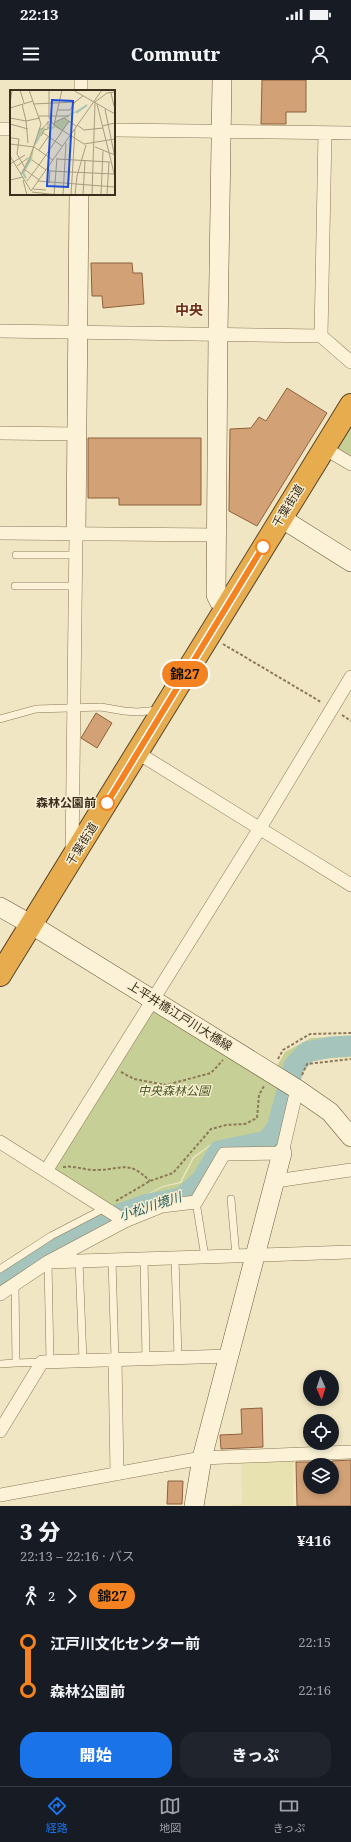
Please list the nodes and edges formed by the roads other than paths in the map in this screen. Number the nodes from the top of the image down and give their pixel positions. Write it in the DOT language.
graph roads {
  1 [pos="222,80"];
  2 [pos="115,130"];
  3 [pos="221,132"];
  4 [pos="325,133"];
  5 [pos="351,133"];
  6 [pos="79,195"];
  7 [pos="0,331"];
  8 [pos="77,332"];
  9 [pos="218,334"];
  10 [pos="321,336"];
  11 [pos="351,362"];
  12 [pos="351,405"];
  13 [pos="0,433"];
  14 [pos="77,434"];
  15 [pos="324,448"];
  16 [pos="351,464"];
  17 [pos="281,518"];
  18 [pos="0,533"];
  19 [pos="76,533"];
  20 [pos="216,535"];
  21 [pos="16,555"];
  22 [pos="76,555"];
  23 [pos="351,562"];
  24 [pos="15,586"];
  25 [pos="75,586"];
  26 [pos="227,606"];
  27 [pos="351,677"];
  28 [pos="73,707"];
  29 [pos="164,709"];
  30 [pos="0,719"];
  31 [pos="138,752"];
  32 [pos="260,828"];
  33 [pos="72,861"];
  34 [pos="351,885"];
  35 [pos="0,908"];
  36 [pos="32,925"];
  37 [pos="0,975"];
  38 [pos="152,999"];
  39 [pos="286,1083"];
  40 [pos="351,1137"];
  41 [pos="0,1142"];
  42 [pos="282,1153"];
  43 [pos="351,1170"];
  44 [pos="46,1171"];
  45 [pos="276,1181"];
  46 [pos="231,1199"];
  47 [pos="196,1202"];
  48 [pos="108,1209"];
  49 [pos="123,1220"];
  50 [pos="351,1252"];
  51 [pos="246,1255"];
  52 [pos="205,1257"];
  53 [pos="175,1258"];
  54 [pos="144,1259"];
  55 [pos="112,1260"];
  56 [pos="79,1261"];
  57 [pos="48,1262"];
  58 [pos="0,1269"];
  59 [pos="15,1284"];
  60 [pos="0,1294"];
  61 [pos="229,1356"];
  62 [pos="178,1357"];
  63 [pos="115,1358"];
  64 [pos="146,1358"];
  65 [pos="83,1360"];
  66 [pos="46,1362"];
  67 [pos="16,1363"];
  68 [pos="0,1364"];
  69 [pos="0,1431"];
  70 [pos="351,1452"];
  71 [pos="202,1458"];
  72 [pos="117,1474"];
  73 [pos="0,1495"];
  74 [pos="194,1506"];
  1 -- 3 [label="street"];
  2 -- 3 [label="street"];
  3 -- 4 [label="street"];
  3 -- 9 [label="street"];
  4 -- 5 [label="street"];
  4 -- 10 [label="street"];
  6 -- 8 [label="street"];
  7 -- 8 [label="street"];
  8 -- 9 [label="street"];
  8 -- 14 [label="street"];
  9 -- 10 [label="street"];
  9 -- 20 [label="street"];
  10 -- 11 [label="street"];
  12 -- 15 [label="highway, 千葉街道"];
  13 -- 14 [label="street"];
  14 -- 19 [label="street"];
  15 -- 16 [label="street"];
  15 -- 17 [label="highway, 千葉街道"];
  17 -- 23 [label="street"];
  17 -- 26 [label="highway, 千葉街道"];
  18 -- 19 [label="street"];
  19 -- 20 [label="street"];
  19 -- 22 [label="street"];
  20 -- 26 [label="street"];
  21 -- 22 [label="lane"];
  22 -- 25 [label="street"];
  24 -- 25 [label="lane"];
  25 -- 28 [label="street"];
  26 -- 29 [label="highway, 千葉街道"];
  27 -- 32 [label="street"];
  28 -- 29 [label="lane"];
  28 -- 30 [label="lane"];
  28 -- 33 [label="street"];
  29 -- 31 [label="highway, 千葉街道"];
  31 -- 32 [label="street"];
  31 -- 33 [label="highway, 千葉街道"];
  32 -- 34 [label="street"];
  32 -- 38 [label="street"];
  33 -- 36 [label="highway, 千葉街道"];
  35 -- 36 [label="street, 上平井橋江戸川大橋線"];
  36 -- 37 [label="highway, 千葉街道"];
  36 -- 38 [label="street, 上平井橋江戸川大橋線"];
  38 -- 39 [label="street, 上平井橋江戸川大橋線"];
  38 -- 44 [label="street"];
  39 -- 40 [label="street, 上平井橋江戸川大橋線"];
  39 -- 42 [label="street"];
  41 -- 44 [label="street"];
  42 -- 45 [label="street"];
  42 -- 47 [label="street"];
  43 -- 45 [label="street"];
  44 -- 48 [label="street"];
  45 -- 51 [label="street"];
  46 -- 51 [label="lane"];
  47 -- 49 [label="street"];
  47 -- 52 [label="lane"];
  48 -- 49 [label="street"];
  48 -- 58 [label="lane"];
  49 -- 57 [label="street"];
  50 -- 51 [label="street"];
  51 -- 52 [label="street"];
  51 -- 61 [label="street"];
  52 -- 53 [label="street"];
  53 -- 54 [label="street"];
  53 -- 62 [label="lane"];
  54 -- 55 [label="street"];
  54 -- 64 [label="lane"];
  55 -- 56 [label="street"];
  55 -- 63 [label="lane"];
  56 -- 57 [label="street"];
  56 -- 65 [label="lane"];
  57 -- 59 [label="street"];
  57 -- 66 [label="lane"];
  59 -- 60 [label="street"];
  59 -- 67 [label="lane"];
  61 -- 62 [label="street"];
  61 -- 71 [label="street"];
  62 -- 64 [label="street"];
  63 -- 64 [label="street"];
  63 -- 65 [label="street"];
  63 -- 72 [label="street"];
  65 -- 66 [label="street"];
  66 -- 67 [label="lane"];
  66 -- 69 [label="street"];
  67 -- 68 [label="lane"];
  70 -- 71 [label="street"];
  71 -- 72 [label="street"];
  71 -- 74 [label="street"];
  72 -- 73 [label="street"];
}
